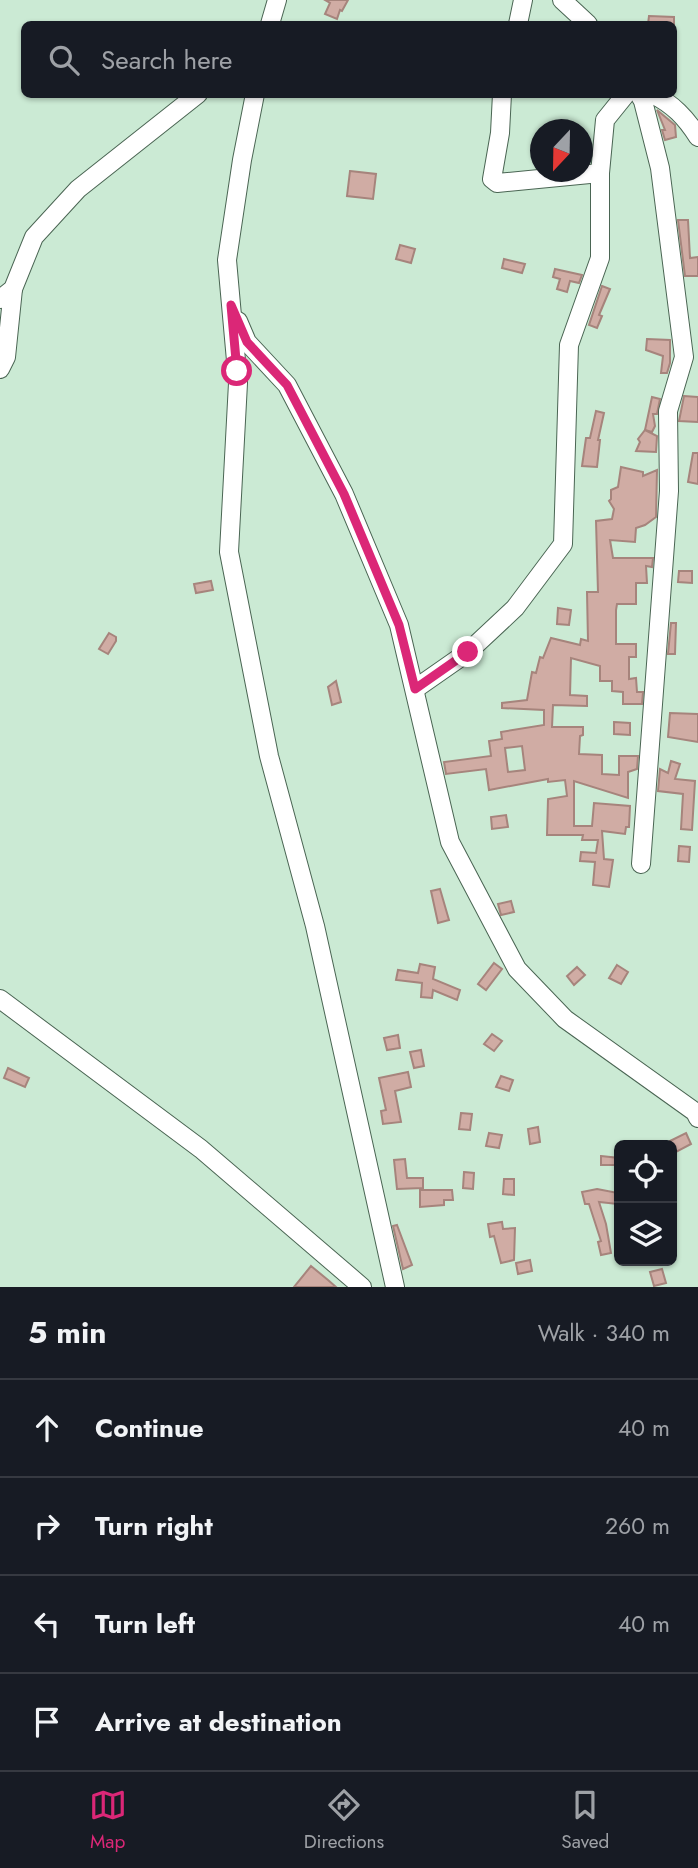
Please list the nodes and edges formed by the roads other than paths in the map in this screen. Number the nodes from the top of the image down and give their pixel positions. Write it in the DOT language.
graph roads {
  1 [pos="523,0"];
  2 [pos="562,0"];
  3 [pos="519,21"];
  4 [pos="585,21"];
  5 [pos="193,98"];
  6 [pos="254,98"];
  7 [pos="502,98"];
  8 [pos="623,98"];
  9 [pos="641,98"];
  10 [pos="660,98"];
  11 [pos="698,137"];
  12 [pos="600,173"];
  13 [pos="6,294"];
  14 [pos="231,305"];
  15 [pos="0,369"];
  16 [pos="415,689"];
  17 [pos="641,864"];
  18 [pos="0,999"];
  19 [pos="698,1118"];
  20 [pos="362,1287"];
  21 [pos="395,1287"];
  1 -- 3 [label="street"];
  2 -- 4 [label="street"];
  5 -- 13 [label="street"];
  6 -- 14 [label="street"];
  7 -- 12 [label="street"];
  8 -- 12 [label="street"];
  9 -- 17 [label="street"];
  10 -- 11 [label="street"];
  12 -- 16 [label="street"];
  13 -- 15 [label="street"];
  14 -- 16 [label="street"];
  14 -- 21 [label="street"];
  16 -- 19 [label="street"];
  18 -- 20 [label="street"];
}
